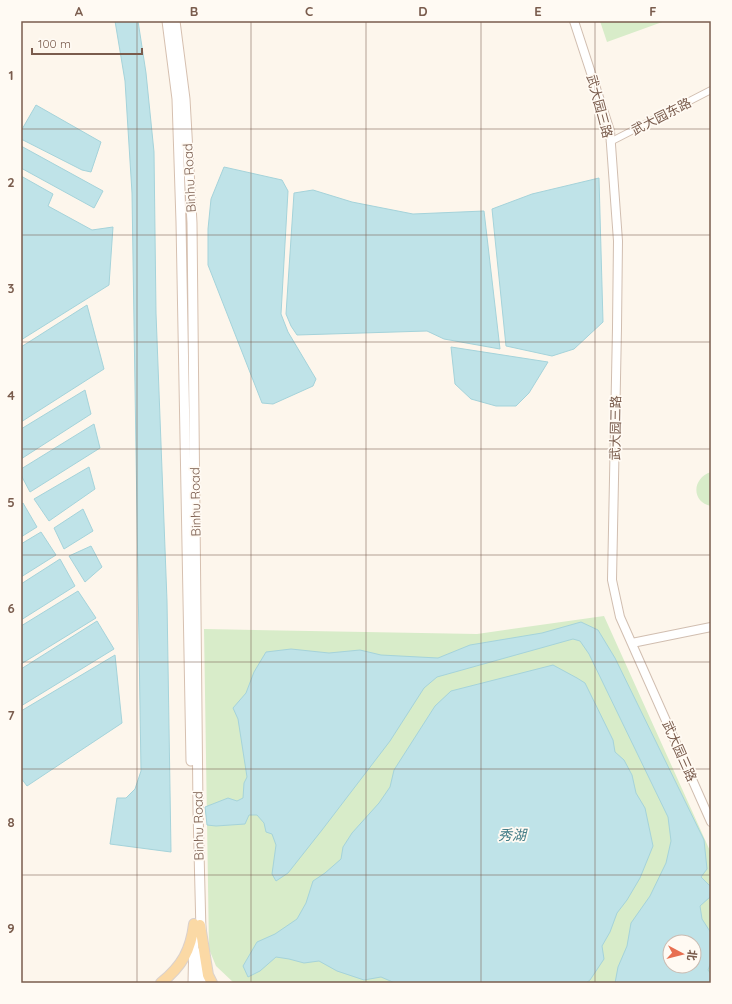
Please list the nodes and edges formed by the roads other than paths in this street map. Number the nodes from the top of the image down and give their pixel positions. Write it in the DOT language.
graph roads {
  1 [pos="167,21"];
  2 [pos="175,21"];
  3 [pos="574,21"];
  4 [pos="711,90"];
  5 [pos="610,142"];
  6 [pos="711,627"];
  7 [pos="632,643"];
  8 [pos="711,822"];
  9 [pos="197,924"];
  10 [pos="161,983"];
  11 [pos="193,983"];
  12 [pos="202,983"];
  13 [pos="212,983"];
  1 -- 9 [label="main road, Binhu Road"];
  2 -- 9 [label="main road, Binhu Road"];
  3 -- 5 [label="street, 武大园三路"];
  4 -- 5 [label="street, 武大园东路"];
  5 -- 7 [label="street, 武大园三路"];
  6 -- 7 [label="street"];
  7 -- 8 [label="street, 武大园三路"];
  9 -- 10 [label="main road"];
  9 -- 11 [label="main road, Binhu Road"];
  9 -- 12 [label="main road, Binhu Road"];
  9 -- 13 [label="main road"];
}
